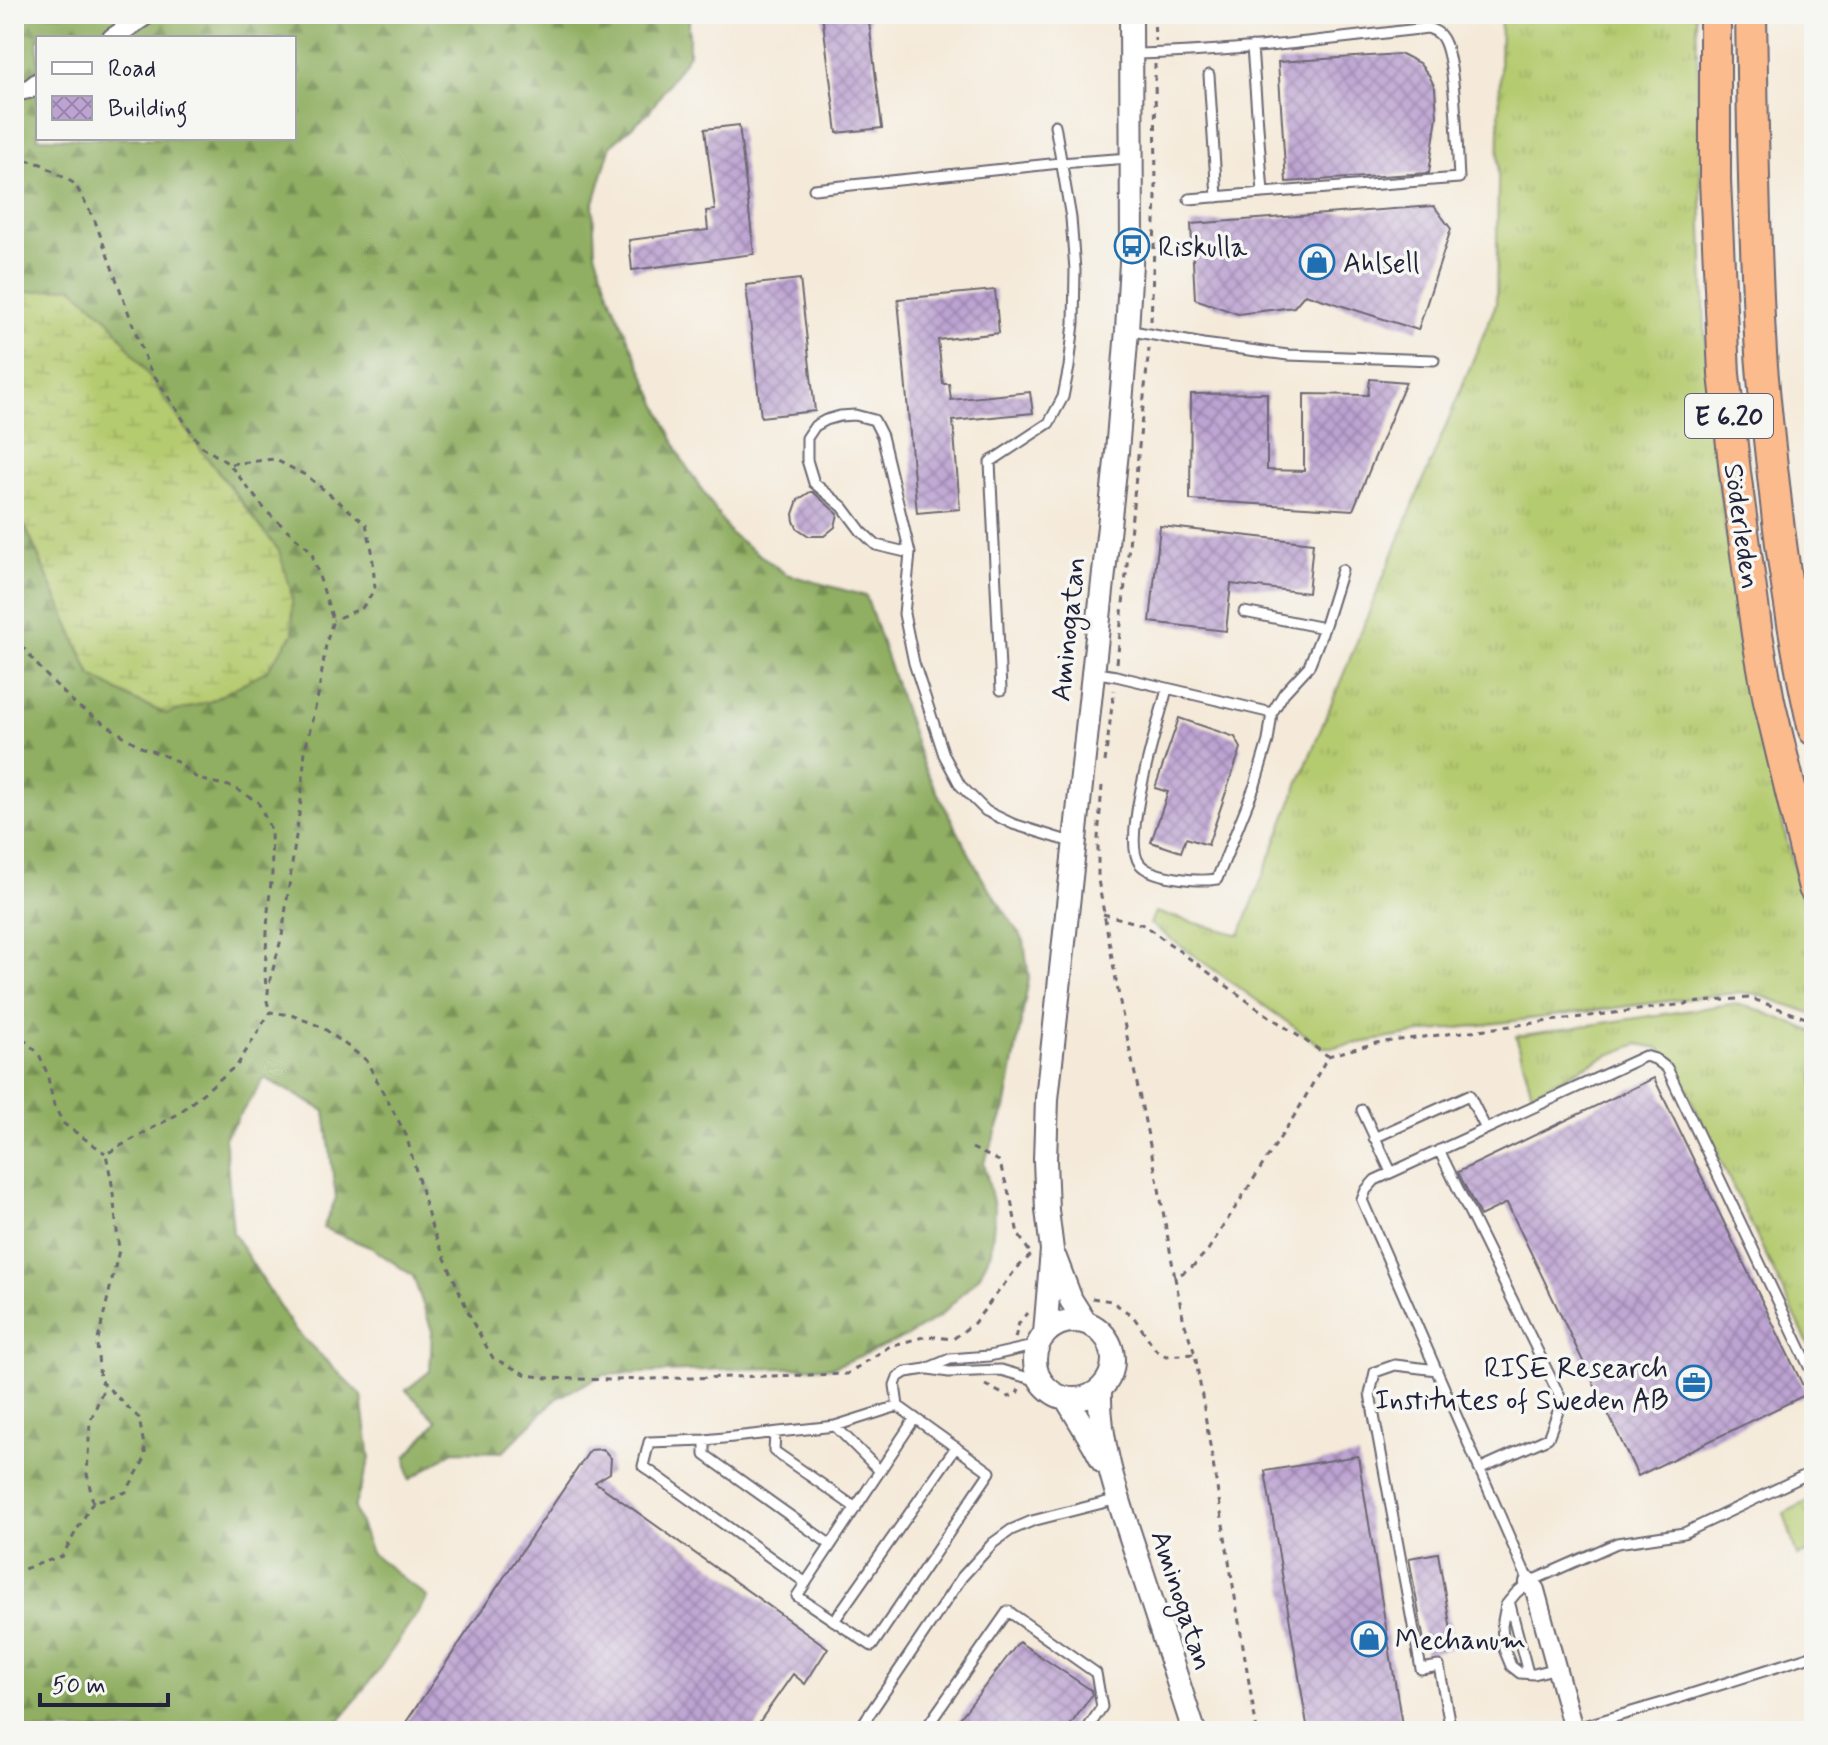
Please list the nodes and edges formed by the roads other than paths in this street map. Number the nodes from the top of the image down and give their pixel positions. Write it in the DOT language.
graph roads {
  1 [pos="148,14"];
  2 [pos="1131,14"];
  3 [pos="1715,14"];
  4 [pos="1751,14"];
  5 [pos="115,36"];
  6 [pos="1252,47"];
  7 [pos="1144,54"];
  8 [pos="1209,75"];
  9 [pos="36,84"];
  10 [pos="14,92"];
  11 [pos="1055,125"];
  12 [pos="1133,158"];
  13 [pos="1060,163"];
  14 [pos="814,189"];
  15 [pos="1263,193"];
  16 [pos="1217,197"];
  17 [pos="1189,199"];
  18 [pos="1127,330"];
  19 [pos="1434,360"];
  20 [pos="910,553"];
  21 [pos="1342,570"];
  22 [pos="1244,612"];
  23 [pos="1324,628"];
  24 [pos="1092,672"];
  25 [pos="1167,689"];
  26 [pos="1001,690"];
  27 [pos="1272,713"];
  28 [pos="1814,730"];
  29 [pos="1074,843"];
  30 [pos="1814,888"];
  31 [pos="1362,1110"];
  32 [pos="1486,1129"];
  33 [pos="1374,1138"];
  34 [pos="1439,1150"];
  35 [pos="1391,1172"];
  36 [pos="1041,1252"];
  37 [pos="1085,1322"];
  38 [pos="1042,1339"];
  39 [pos="926,1369"];
  40 [pos="1437,1370"];
  41 [pos="1814,1377"];
  42 [pos="1042,1382"];
  43 [pos="1100,1389"];
  44 [pos="1066,1398"];
  45 [pos="898,1406"];
  46 [pos="915,1418"];
  47 [pos="835,1426"];
  48 [pos="775,1434"];
  49 [pos="705,1440"];
  50 [pos="956,1447"];
  51 [pos="1479,1469"];
  52 [pos="880,1471"];
  53 [pos="1814,1471"];
  54 [pos="1117,1494"];
  55 [pos="856,1508"];
  56 [pos="831,1545"];
  57 [pos="1529,1582"];
  58 [pos="806,1583"];
  59 [pos="1509,1601"];
  60 [pos="834,1621"];
  61 [pos="1814,1655"];
  62 [pos="1557,1668"];
  63 [pos="1528,1673"];
  64 [pos="1571,1730"];
  65 [pos="858,1731"];
  66 [pos="924,1731"];
  67 [pos="1086,1731"];
  68 [pos="1194,1731"];
  69 [pos="1451,1731"];
  1 -- 5 [label="street"];
  2 -- 7 [label="street, Aminogatan"];
  3 -- 30 [label="highway, Söderleden / E 6.20"];
  4 -- 28 [label="highway, Söderleden / E 6.20"];
  6 -- 7 [label="lane"];
  6 -- 15 [label="lane"];
  6 -- 15 [label="lane"];
  7 -- 12 [label="street, Aminogatan"];
  8 -- 16 [label="lane"];
  9 -- 10 [label="street"];
  11 -- 13 [label="lane"];
  12 -- 13 [label="lane"];
  12 -- 18 [label="street, Aminogatan"];
  13 -- 14 [label="lane"];
  13 -- 26 [label="lane"];
  15 -- 16 [label="lane"];
  16 -- 17 [label="lane"];
  18 -- 19 [label="lane"];
  18 -- 24 [label="street, Aminogatan"];
  20 -- 20 [label="lane"];
  20 -- 29 [label="lane"];
  21 -- 23 [label="lane"];
  22 -- 23 [label="lane"];
  23 -- 27 [label="lane"];
  24 -- 25 [label="lane"];
  24 -- 29 [label="street, Aminogatan"];
  25 -- 27 [label="lane"];
  25 -- 27 [label="lane"];
  29 -- 36 [label="street, Aminogatan"];
  31 -- 33 [label="lane"];
  32 -- 33 [label="lane"];
  32 -- 34 [label="lane"];
  32 -- 41 [label="lane"];
  33 -- 35 [label="lane"];
  34 -- 35 [label="lane"];
  34 -- 51 [label="lane"];
  35 -- 40 [label="lane"];
  36 -- 37 [label="street, Aminogatan"];
  36 -- 38 [label="street, Aminogatan"];
  37 -- 38 [label="street"];
  37 -- 43 [label="street, Aminogatan"];
  38 -- 39 [label="lane"];
  38 -- 42 [label="street, Aminogatan"];
  39 -- 42 [label="lane"];
  39 -- 45 [label="lane"];
  40 -- 51 [label="lane"];
  40 -- 69 [label="lane"];
  42 -- 44 [label="street, Aminogatan"];
  43 -- 44 [label="street"];
  43 -- 54 [label="street, Aminogatan"];
  44 -- 54 [label="street, Aminogatan"];
  45 -- 46 [label="lane"];
  45 -- 47 [label="lane"];
  46 -- 50 [label="lane"];
  46 -- 52 [label="lane"];
  47 -- 48 [label="lane"];
  47 -- 52 [label="lane"];
  48 -- 49 [label="lane"];
  48 -- 55 [label="lane"];
  49 -- 56 [label="lane"];
  49 -- 58 [label="lane"];
  50 -- 60 [label="lane"];
  50 -- 60 [label="lane"];
  51 -- 57 [label="lane"];
  52 -- 55 [label="lane"];
  53 -- 57 [label="lane"];
  54 -- 65 [label="lane"];
  54 -- 68 [label="street, Aminogatan"];
  55 -- 56 [label="lane"];
  56 -- 58 [label="lane"];
  57 -- 59 [label="lane"];
  57 -- 62 [label="street"];
  58 -- 60 [label="lane"];
  59 -- 63 [label="lane"];
  59 -- 63 [label="lane"];
  61 -- 64 [label="lane"];
  62 -- 63 [label="lane"];
  62 -- 64 [label="street"];
  66 -- 67 [label="lane"];
}
